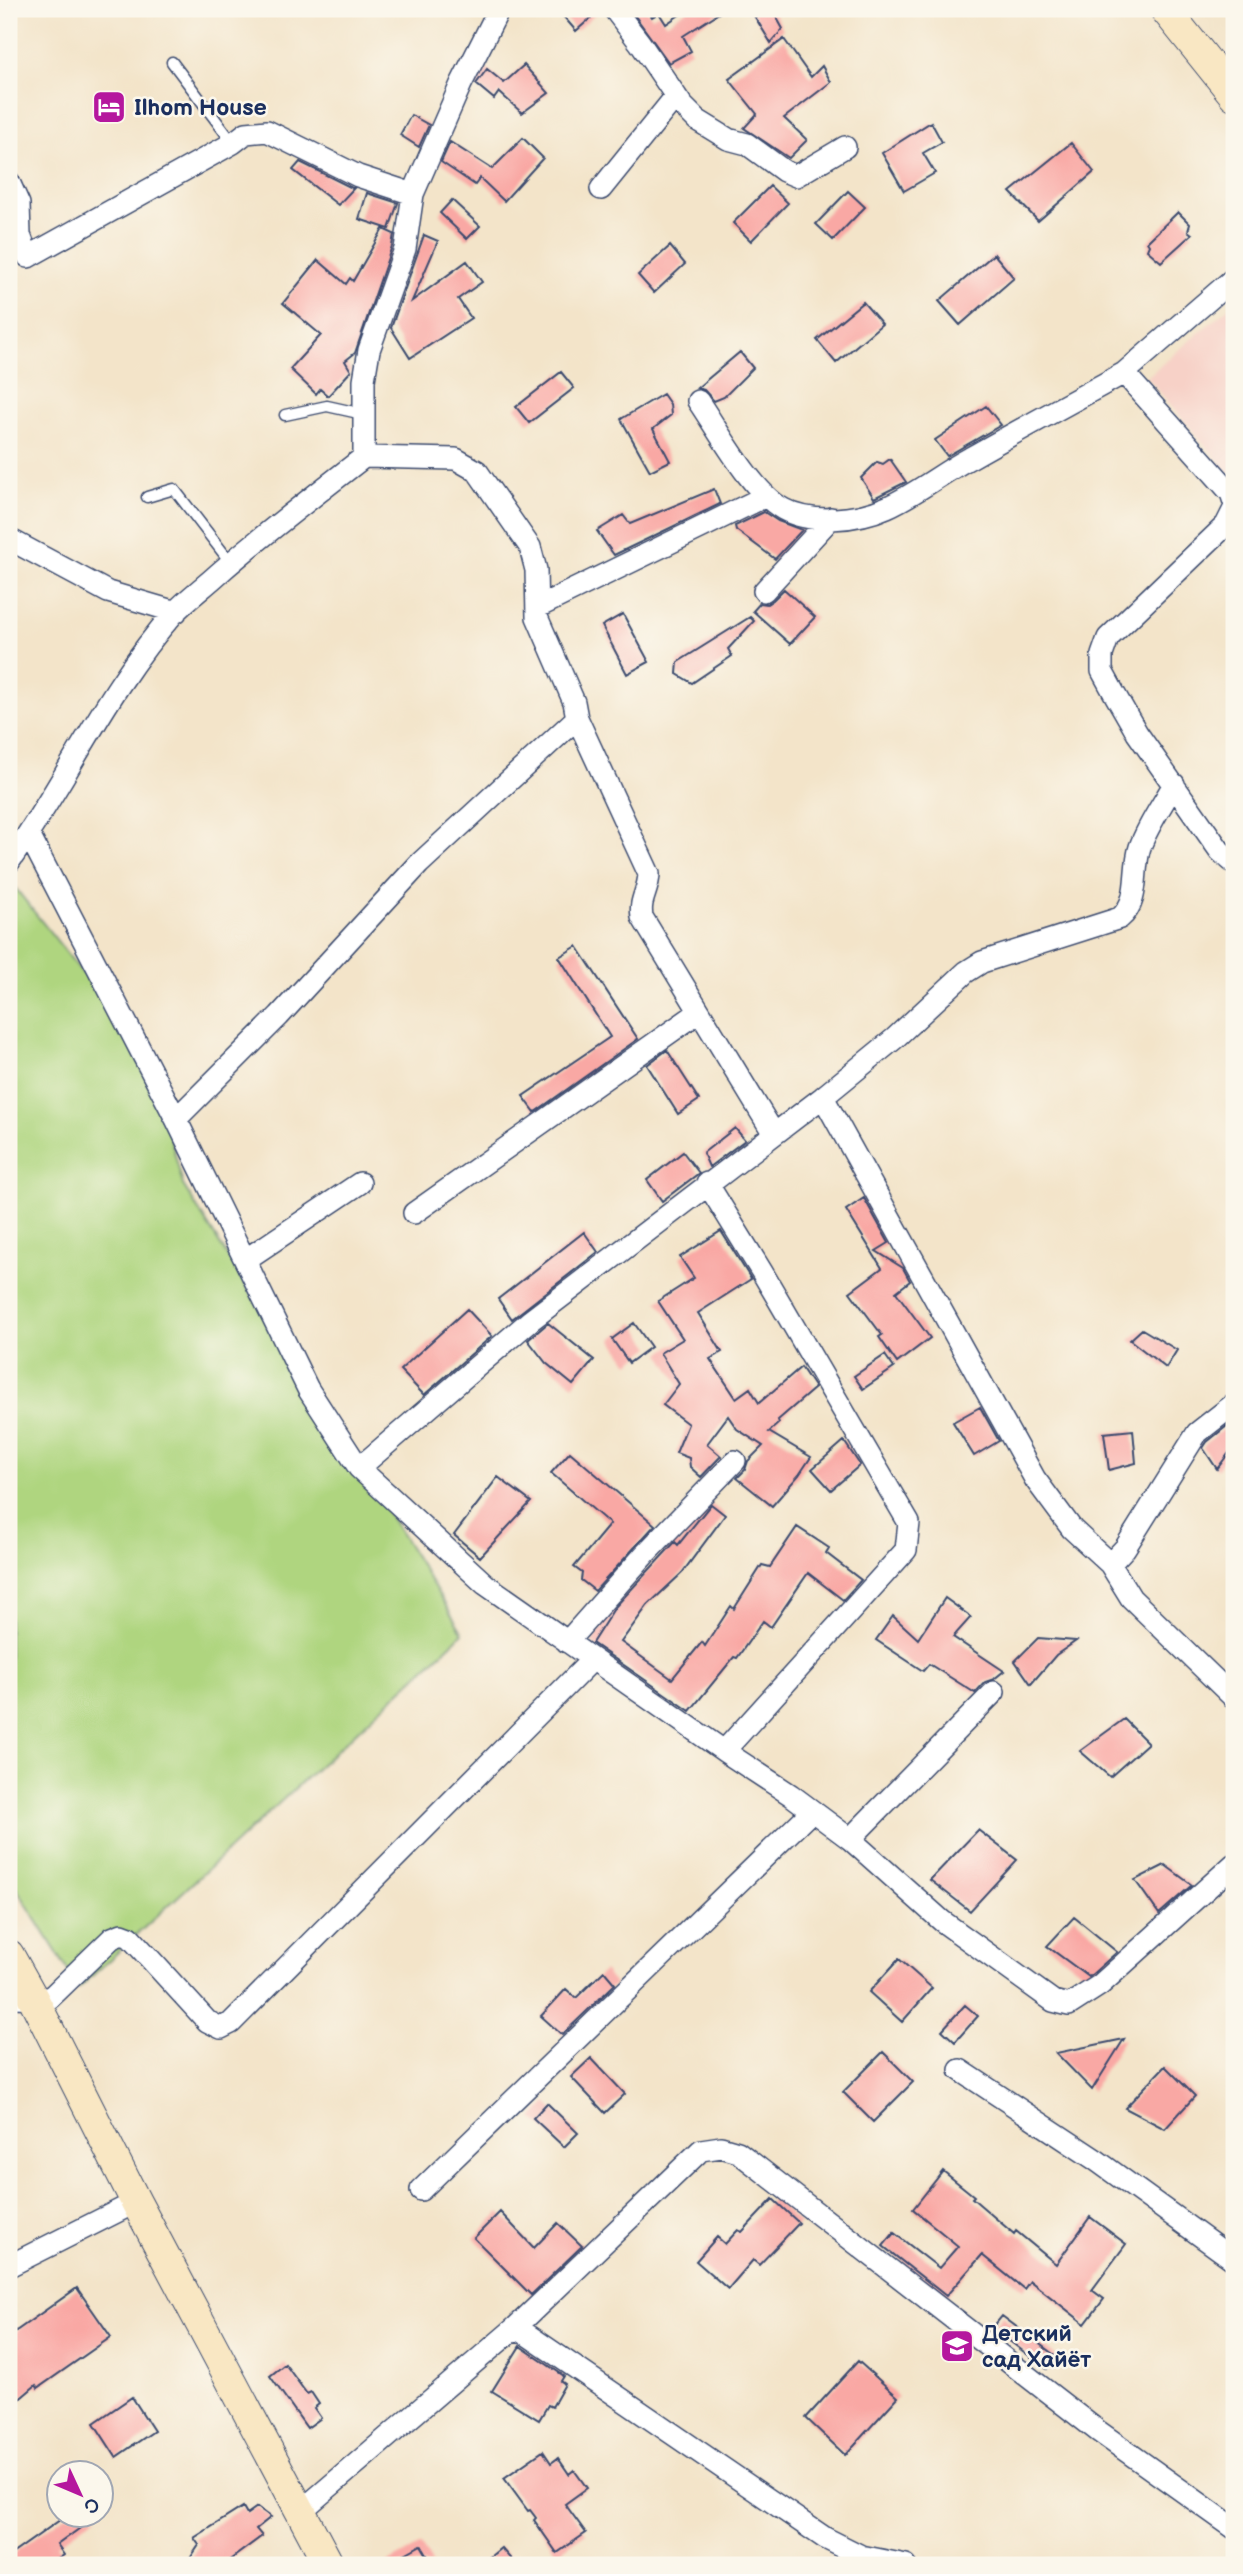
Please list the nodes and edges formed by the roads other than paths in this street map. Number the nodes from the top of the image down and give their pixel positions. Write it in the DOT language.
graph roads {
  1 [pos="499,9"];
  2 [pos="614,9"];
  3 [pos="1165,9"];
  4 [pos="172,62"];
  5 [pos="1234,95"];
  6 [pos="676,96"];
  7 [pos="233,143"];
  8 [pos="845,147"];
  9 [pos="9,182"];
  10 [pos="601,190"];
  11 [pos="413,194"];
  12 [pos="1234,278"];
  13 [pos="1124,373"];
  14 [pos="698,401"];
  15 [pos="363,414"];
  16 [pos="285,415"];
  17 [pos="364,457"];
  18 [pos="148,497"];
  19 [pos="764,497"];
  20 [pos="1234,502"];
  21 [pos="1234,509"];
  22 [pos="831,518"];
  23 [pos="9,538"];
  24 [pos="231,563"];
  25 [pos="764,592"];
  26 [pos="538,607"];
  27 [pos="176,612"];
  28 [pos="577,718"];
  29 [pos="1174,784"];
  30 [pos="29,835"];
  31 [pos="9,862"];
  32 [pos="1234,863"];
  33 [pos="698,1012"];
  34 [pos="822,1097"];
  35 [pos="176,1119"];
  36 [pos="774,1134"];
  37 [pos="360,1183"];
  38 [pos="707,1183"];
  39 [pos="414,1213"];
  40 [pos="245,1260"];
  41 [pos="1234,1404"];
  42 [pos="735,1461"];
  43 [pos="359,1468"];
  44 [pos="1110,1564"];
  45 [pos="567,1642"];
  46 [pos="592,1660"];
  47 [pos="994,1692"];
  48 [pos="1234,1698"];
  49 [pos="724,1751"];
  50 [pos="812,1811"];
  51 [pos="850,1839"];
  52 [pos="1234,1864"];
  53 [pos="9,1955"];
  54 [pos="21,1997"];
  55 [pos="960,2070"];
  56 [pos="421,2190"];
  57 [pos="136,2202"];
  58 [pos="1234,2260"];
  59 [pos="9,2266"];
  60 [pos="516,2326"];
  61 [pos="300,2512"];
  62 [pos="1234,2528"];
  63 [pos="327,2564"];
  64 [pos="906,2565"];
  1 -- 11 [label="street"];
  2 -- 6 [label="street"];
  3 -- 5 [label="street"];
  4 -- 7 [label="lane"];
  6 -- 8 [label="street"];
  6 -- 10 [label="street"];
  7 -- 9 [label="street"];
  7 -- 11 [label="street"];
  11 -- 15 [label="street"];
  12 -- 13 [label="street"];
  13 -- 20 [label="street"];
  13 -- 22 [label="street"];
  14 -- 19 [label="street"];
  15 -- 16 [label="lane"];
  15 -- 17 [label="street"];
  17 -- 24 [label="street"];
  17 -- 26 [label="street"];
  18 -- 24 [label="lane"];
  19 -- 22 [label="street"];
  19 -- 26 [label="street"];
  21 -- 29 [label="street"];
  22 -- 25 [label="street"];
  23 -- 27 [label="street"];
  24 -- 27 [label="street"];
  26 -- 28 [label="street"];
  27 -- 30 [label="street"];
  28 -- 33 [label="street"];
  28 -- 35 [label="street"];
  29 -- 32 [label="street"];
  29 -- 34 [label="street"];
  30 -- 31 [label="street"];
  30 -- 35 [label="street"];
  33 -- 36 [label="street"];
  33 -- 39 [label="street"];
  34 -- 36 [label="street"];
  34 -- 44 [label="street"];
  35 -- 40 [label="street"];
  36 -- 38 [label="street"];
  37 -- 40 [label="street"];
  38 -- 43 [label="street"];
  38 -- 49 [label="street"];
  40 -- 43 [label="street"];
  41 -- 44 [label="street"];
  42 -- 45 [label="street"];
  43 -- 45 [label="street"];
  44 -- 48 [label="street"];
  45 -- 46 [label="street"];
  46 -- 49 [label="street"];
  46 -- 54 [label="street"];
  47 -- 51 [label="street"];
  49 -- 50 [label="street"];
  50 -- 51 [label="street"];
  50 -- 56 [label="street"];
  51 -- 52 [label="street"];
  53 -- 54 [label="street"];
  54 -- 57 [label="street"];
  55 -- 58 [label="street"];
  57 -- 59 [label="street"];
  57 -- 61 [label="street"];
  60 -- 61 [label="street"];
  60 -- 62 [label="street"];
  60 -- 64 [label="street"];
  61 -- 63 [label="street"];
}
